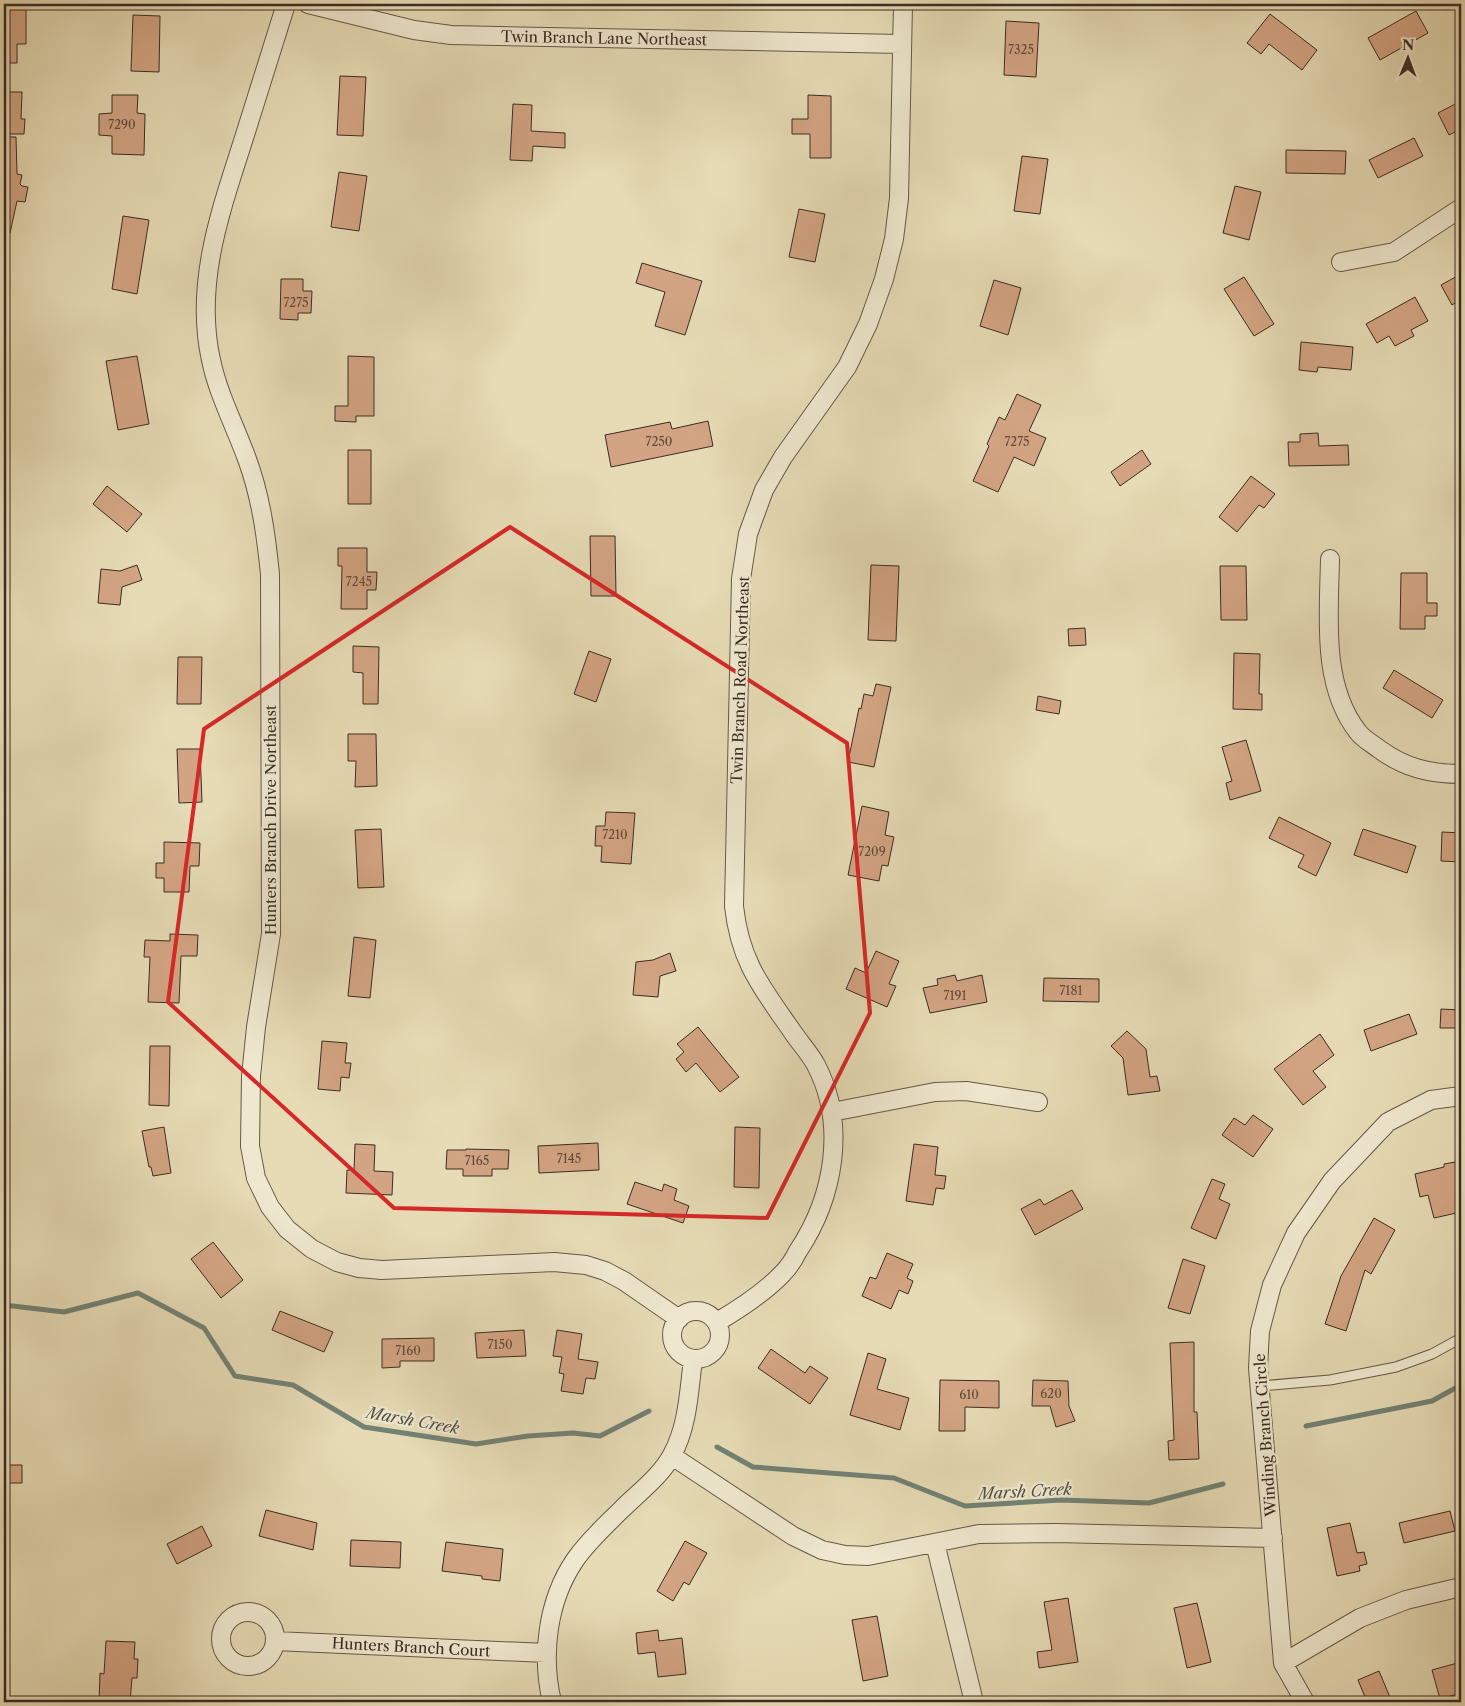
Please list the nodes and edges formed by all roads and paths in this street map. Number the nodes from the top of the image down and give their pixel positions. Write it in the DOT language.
graph roads {
  1 [pos="286,4"];
  2 [pos="308,4"];
  3 [pos="903,4"];
  4 [pos="902,44"];
  5 [pos="1461,208"];
  6 [pos="1341,262"];
  7 [pos="1330,559"];
  8 [pos="1461,774"];
  9 [pos="1461,1096"];
  10 [pos="1038,1102"];
  11 [pos="832,1112"];
  12 [pos="679,1319"];
  13 [pos="717,1322"];
  14 [pos="1461,1338"];
  15 [pos="693,1359"];
  16 [pos="1260,1386"];
  17 [pos="672,1456"];
  18 [pos="1273,1538"];
  19 [pos="935,1543"];
  20 [pos="1461,1586"];
  21 [pos="275,1641"];
  22 [pos="546,1653"];
  23 [pos="1283,1663"];
  24 [pos="552,1702"];
  25 [pos="974,1702"];
  26 [pos="1305,1702"];
  1 -- 12 [label="street, Hunters Branch Drive Northeast"];
  2 -- 4 [label="street, Twin Branch Lane Northeast"];
  3 -- 4 [label="street, Twin Branch Road Northeast"];
  4 -- 11 [label="street, Twin Branch Road Northeast"];
  5 -- 6 [label="street"];
  7 -- 8 [label="street"];
  9 -- 16 [label="street, Winding Branch Circle"];
  10 -- 11 [label="street"];
  11 -- 13 [label="street, Twin Branch Road Northeast"];
  12 -- 13 [label="street"];
  12 -- 15 [label="street"];
  13 -- 15 [label="street"];
  14 -- 16 [label="lane"];
  15 -- 17 [label="street"];
  16 -- 18 [label="street, Winding Branch Circle"];
  17 -- 19 [label="street, Winding Branch Circle"];
  17 -- 22 [label="street"];
  18 -- 19 [label="street, Winding Branch Circle"];
  18 -- 23 [label="street, Winding Branch Circle"];
  19 -- 25 [label="street"];
  20 -- 23 [label="street"];
  21 -- 22 [label="street, Hunters Branch Court"];
  22 -- 24 [label="street"];
  23 -- 26 [label="street, Winding Branch Circle"];
}
